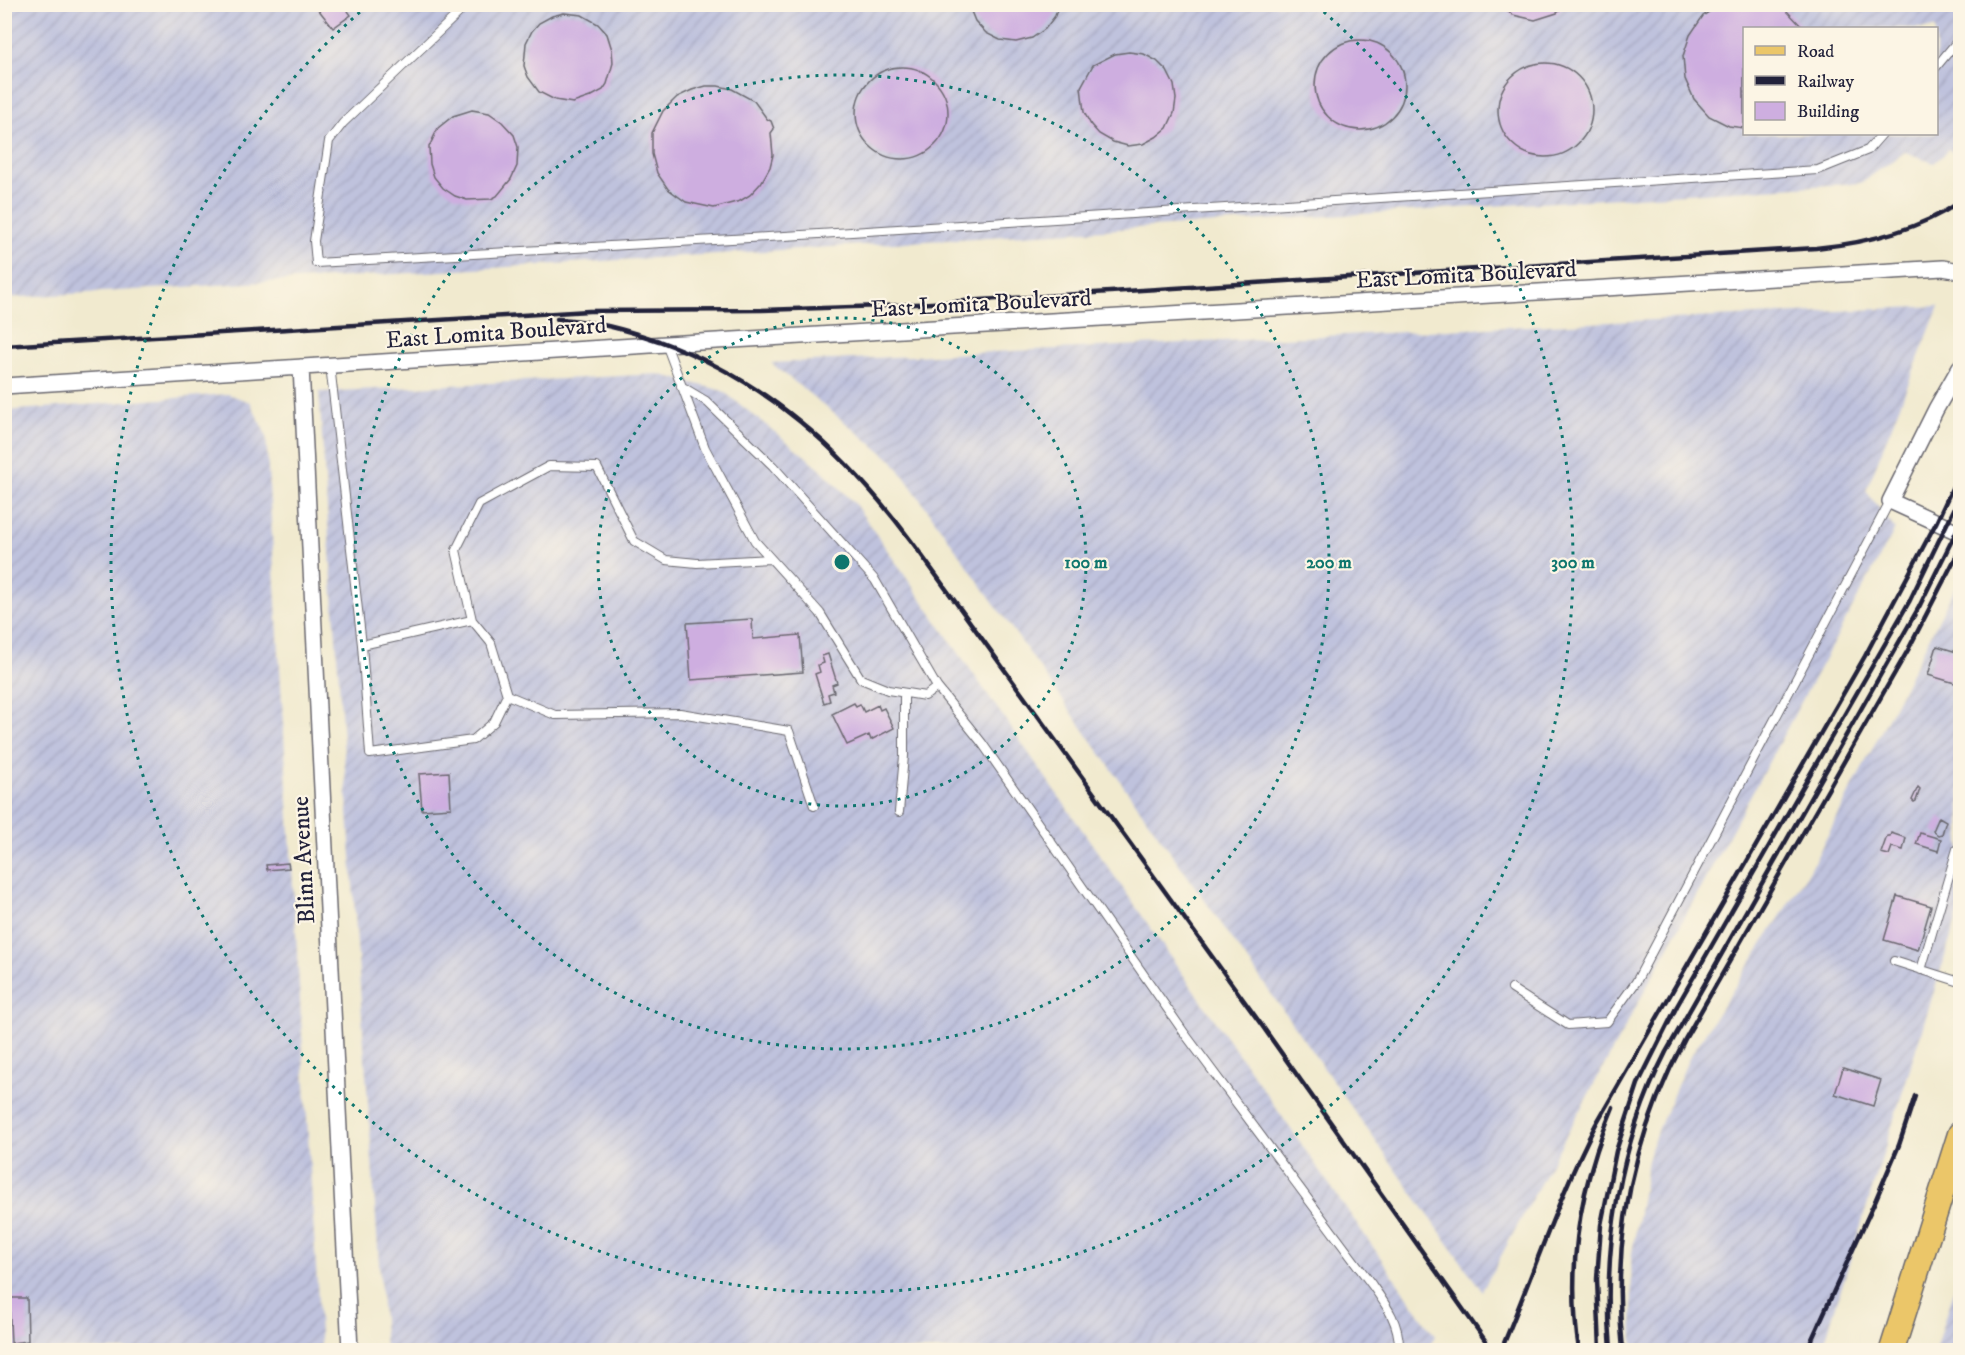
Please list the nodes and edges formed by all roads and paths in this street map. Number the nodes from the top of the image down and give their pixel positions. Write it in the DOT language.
graph roads {
  1 [pos="468,4"];
  2 [pos="1960,38"];
  3 [pos="1938,65"];
  4 [pos="1881,135"];
  5 [pos="1960,271"];
  6 [pos="666,344"];
  7 [pos="330,365"];
  8 [pos="301,367"];
  9 [pos="1960,367"];
  10 [pos="681,386"];
  11 [pos="4,387"];
  12 [pos="1890,501"];
  13 [pos="1960,533"];
  14 [pos="771,559"];
  15 [pos="472,621"];
  16 [pos="362,645"];
  17 [pos="937,687"];
  18 [pos="904,693"];
  19 [pos="507,695"];
  20 [pos="814,806"];
  21 [pos="899,812"];
  22 [pos="1958,849"];
  23 [pos="1894,961"];
  24 [pos="1921,970"];
  25 [pos="1960,982"];
  26 [pos="1512,989"];
  27 [pos="1960,1134"];
  28 [pos="350,1350"];
  29 [pos="1399,1350"];
  30 [pos="1892,1350"];
  1 -- 4 [label="lane"];
  2 -- 3 [label="lane"];
  5 -- 6 [label="street, East Lomita Boulevard"];
  6 -- 7 [label="street, East Lomita Boulevard"];
  6 -- 10 [label="lane"];
  7 -- 8 [label="street, East Lomita Boulevard"];
  7 -- 16 [label="lane"];
  8 -- 11 [label="street, East Lomita Boulevard"];
  8 -- 28 [label="street, Blinn Avenue"];
  9 -- 12 [label="street"];
  10 -- 14 [label="lane"];
  10 -- 17 [label="lane"];
  12 -- 13 [label="street"];
  12 -- 26 [label="lane"];
  14 -- 15 [label="lane"];
  14 -- 18 [label="lane"];
  15 -- 16 [label="lane"];
  15 -- 19 [label="lane"];
  16 -- 19 [label="lane"];
  17 -- 18 [label="lane"];
  17 -- 29 [label="lane"];
  18 -- 21 [label="lane"];
  19 -- 20 [label="lane"];
  22 -- 24 [label="lane"];
  23 -- 24 [label="lane"];
  24 -- 25 [label="lane"];
  27 -- 30 [label="main road"];
}
